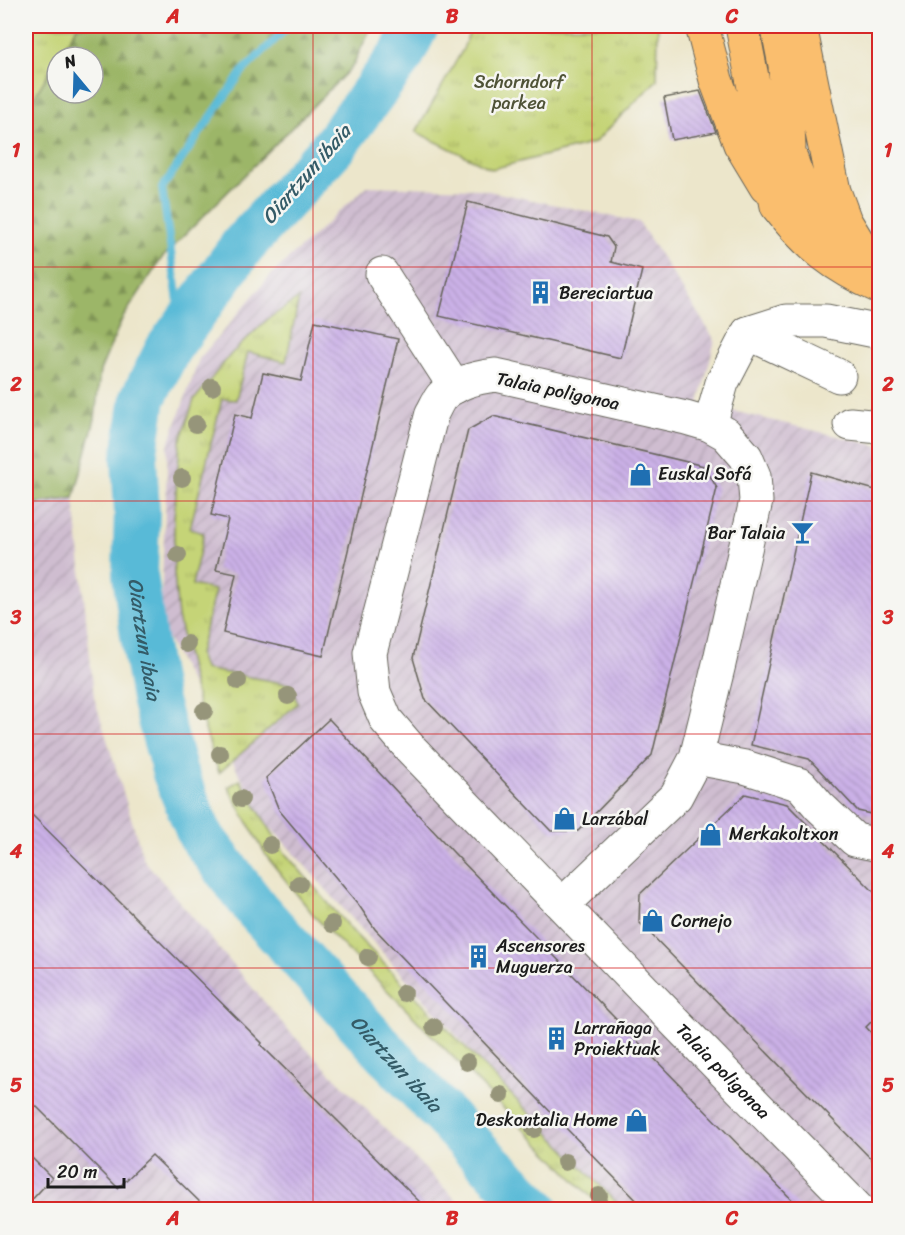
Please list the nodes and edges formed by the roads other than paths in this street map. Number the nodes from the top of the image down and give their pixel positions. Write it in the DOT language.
graph roads {
  1 [pos="702,26"];
  2 [pos="724,26"];
  3 [pos="741,26"];
  4 [pos="758,26"];
  5 [pos="777,26"];
  6 [pos="800,26"];
  7 [pos="789,155"];
  8 [pos="777,206"];
  9 [pos="871,254"];
  10 [pos="382,274"];
  11 [pos="879,287"];
  12 [pos="879,332"];
  13 [pos="748,333"];
  14 [pos="839,376"];
  15 [pos="455,387"];
  16 [pos="710,426"];
  17 [pos="696,758"];
  18 [pos="879,845"];
  19 [pos="562,905"];
  20 [pos="859,1209"];
  1 -- 8 [label="highway"];
  2 -- 8 [label="highway"];
  3 -- 8 [label="highway"];
  4 -- 7 [label="highway"];
  5 -- 7 [label="highway"];
  6 -- 9 [label="highway"];
  7 -- 9 [label="highway"];
  8 -- 11 [label="highway"];
  10 -- 15 [label="street"];
  12 -- 13 [label="street"];
  13 -- 14 [label="street"];
  13 -- 16 [label="street"];
  15 -- 16 [label="street, Talaia poligonoa"];
  15 -- 19 [label="street, Talaia poligonoa"];
  16 -- 17 [label="street, Talaia poligonoa"];
  17 -- 18 [label="street"];
  17 -- 19 [label="street, Talaia poligonoa"];
  19 -- 20 [label="street, Talaia poligonoa"];
}
